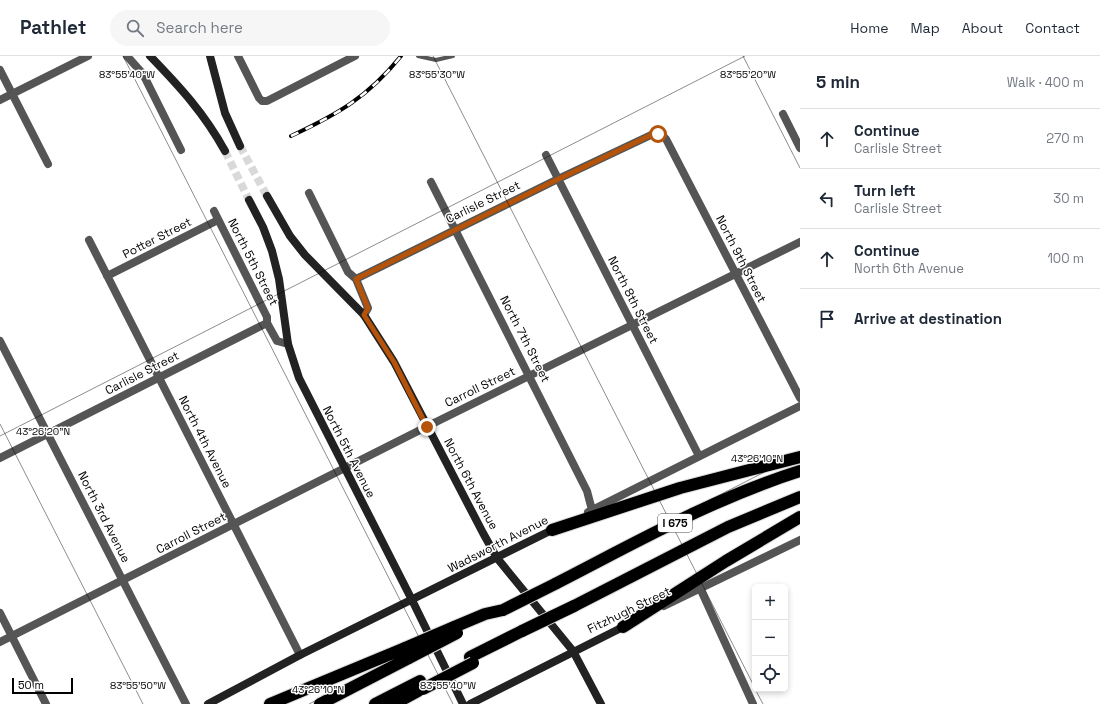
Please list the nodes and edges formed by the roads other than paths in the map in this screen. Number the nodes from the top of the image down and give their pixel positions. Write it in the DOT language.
graph roads {
  1 [pos="88,56"];
  2 [pos="127,56"];
  3 [pos="150,56"];
  4 [pos="210,56"];
  5 [pos="238,56"];
  6 [pos="355,56"];
  7 [pos="418,56"];
  8 [pos="454,56"];
  9 [pos="0,70"];
  10 [pos="12,93"];
  11 [pos="0,100"];
  12 [pos="783,114"];
  13 [pos="658,134"];
  14 [pos="240,146"];
  15 [pos="800,148"];
  16 [pos="181,150"];
  17 [pos="224,151"];
  18 [pos="546,155"];
  19 [pos="48,164"];
  20 [pos="558,179"];
  21 [pos="431,182"];
  22 [pos="309,193"];
  23 [pos="267,196"];
  24 [pos="249,200"];
  25 [pos="214,211"];
  26 [pos="218,220"];
  27 [pos="454,230"];
  28 [pos="89,240"];
  29 [pos="800,242"];
  30 [pos="735,274"];
  31 [pos="107,276"];
  32 [pos="356,279"];
  33 [pos="364,315"];
  34 [pos="267,324"];
  35 [pos="632,325"];
  36 [pos="0,341"];
  37 [pos="288,344"];
  38 [pos="530,375"];
  39 [pos="158,378"];
  40 [pos="800,398"];
  41 [pos="800,406"];
  42 [pos="427,427"];
  43 [pos="47,434"];
  44 [pos="699,456"];
  45 [pos="800,457"];
  46 [pos="0,458"];
  47 [pos="345,468"];
  48 [pos="800,471"];
  49 [pos="800,496"];
  50 [pos="592,510"];
  51 [pos="800,518"];
  52 [pos="233,524"];
  53 [pos="552,530"];
  54 [pos="800,540"];
  55 [pos="497,558"];
  56 [pos="123,580"];
  57 [pos="700,588"];
  58 [pos="412,600"];
  59 [pos="0,613"];
  60 [pos="623,627"];
  61 [pos="12,636"];
  62 [pos="0,642"];
  63 [pos="573,651"];
  64 [pos="407,653"];
  65 [pos="300,655"];
  66 [pos="422,685"];
  67 [pos="46,704"];
  68 [pos="186,704"];
  69 [pos="208,704"];
  70 [pos="270,704"];
  71 [pos="320,704"];
  72 [pos="375,704"];
  73 [pos="394,704"];
  74 [pos="463,704"];
  75 [pos="470,704"];
  76 [pos="601,704"];
  77 [pos="753,704"];
  1 -- 10 [label="street"];
  2 -- 16 [label="street"];
  3 -- 17 [label="street"];
  4 -- 14 [label="street"];
  5 -- 6 [label="street"];
  7 -- 8 [label="lane"];
  9 -- 10 [label="street"];
  10 -- 11 [label="street"];
  10 -- 19 [label="street"];
  12 -- 15 [label="street"];
  13 -- 20 [label="street, Carlisle Street"];
  13 -- 30 [label="street, North 9th Street"];
  18 -- 20 [label="street, North 8th Street"];
  20 -- 27 [label="street, Carlisle Street"];
  20 -- 35 [label="street, North 8th Street"];
  21 -- 27 [label="street, North 7th Street"];
  22 -- 32 [label="street"];
  23 -- 33 [label="street, North 6th Avenue"];
  24 -- 37 [label="street, North 5th Avenue"];
  25 -- 26 [label="street, North 5th Street"];
  26 -- 31 [label="street, Potter Street"];
  26 -- 34 [label="street, North 5th Street"];
  27 -- 32 [label="street, Carlisle Street"];
  27 -- 38 [label="street, North 7th Street"];
  28 -- 31 [label="street, North 4th Avenue"];
  29 -- 30 [label="street, Carroll Street"];
  30 -- 35 [label="street, Carroll Street"];
  30 -- 40 [label="street, North 9th Street"];
  31 -- 39 [label="street, North 4th Avenue"];
  32 -- 33 [label="street"];
  33 -- 42 [label="street, North 6th Avenue"];
  34 -- 37 [label="street"];
  34 -- 39 [label="street, Carlisle Street"];
  35 -- 38 [label="street, Carroll Street"];
  35 -- 44 [label="street, North 8th Street"];
  36 -- 43 [label="street, North 3rd Avenue"];
  37 -- 47 [label="street, North 5th Avenue"];
  38 -- 42 [label="street, Carroll Street"];
  38 -- 50 [label="street, North 7th Street"];
  39 -- 43 [label="street, Carlisle Street"];
  39 -- 52 [label="street, North 4th Avenue"];
  41 -- 44 [label="street, Wadsworth Avenue"];
  42 -- 47 [label="street, Carroll Street"];
  42 -- 55 [label="street, North 6th Avenue"];
  43 -- 46 [label="street, Carlisle Street"];
  43 -- 56 [label="street, North 3rd Avenue"];
  44 -- 50 [label="street, Wadsworth Avenue"];
  45 -- 53 [label="highway"];
  47 -- 52 [label="street, Carroll Street"];
  47 -- 58 [label="street, North 5th Avenue"];
  48 -- 64 [label="highway, I 675, bridge"];
  49 -- 66 [label="highway, I 675, bridge"];
  50 -- 53 [label="street, Wadsworth Avenue"];
  51 -- 60 [label="highway"];
  52 -- 56 [label="street, Carroll Street"];
  52 -- 65 [label="street, North 4th Avenue"];
  53 -- 55 [label="street, Wadsworth Avenue"];
  54 -- 57 [label="street, Fitzhugh Street"];
  55 -- 58 [label="street, Wadsworth Avenue"];
  55 -- 63 [label="street, North 6th Avenue"];
  56 -- 61 [label="street, Carroll Street"];
  56 -- 68 [label="street, North 3rd Avenue"];
  57 -- 60 [label="street, Fitzhugh Street"];
  57 -- 77 [label="street"];
  58 -- 65 [label="street, Wadsworth Avenue"];
  58 -- 74 [label="street, North 5th Avenue"];
  59 -- 61 [label="street"];
  60 -- 63 [label="street, Fitzhugh Street"];
  61 -- 62 [label="street, Carroll Street"];
  61 -- 67 [label="street"];
  63 -- 75 [label="street, Fitzhugh Street"];
  63 -- 76 [label="street, North 6th Avenue"];
  64 -- 70 [label="highway"];
  64 -- 71 [label="highway"];
  65 -- 69 [label="street, Wadsworth Avenue"];
  66 -- 72 [label="highway, I 675"];
  66 -- 73 [label="highway"];
}
